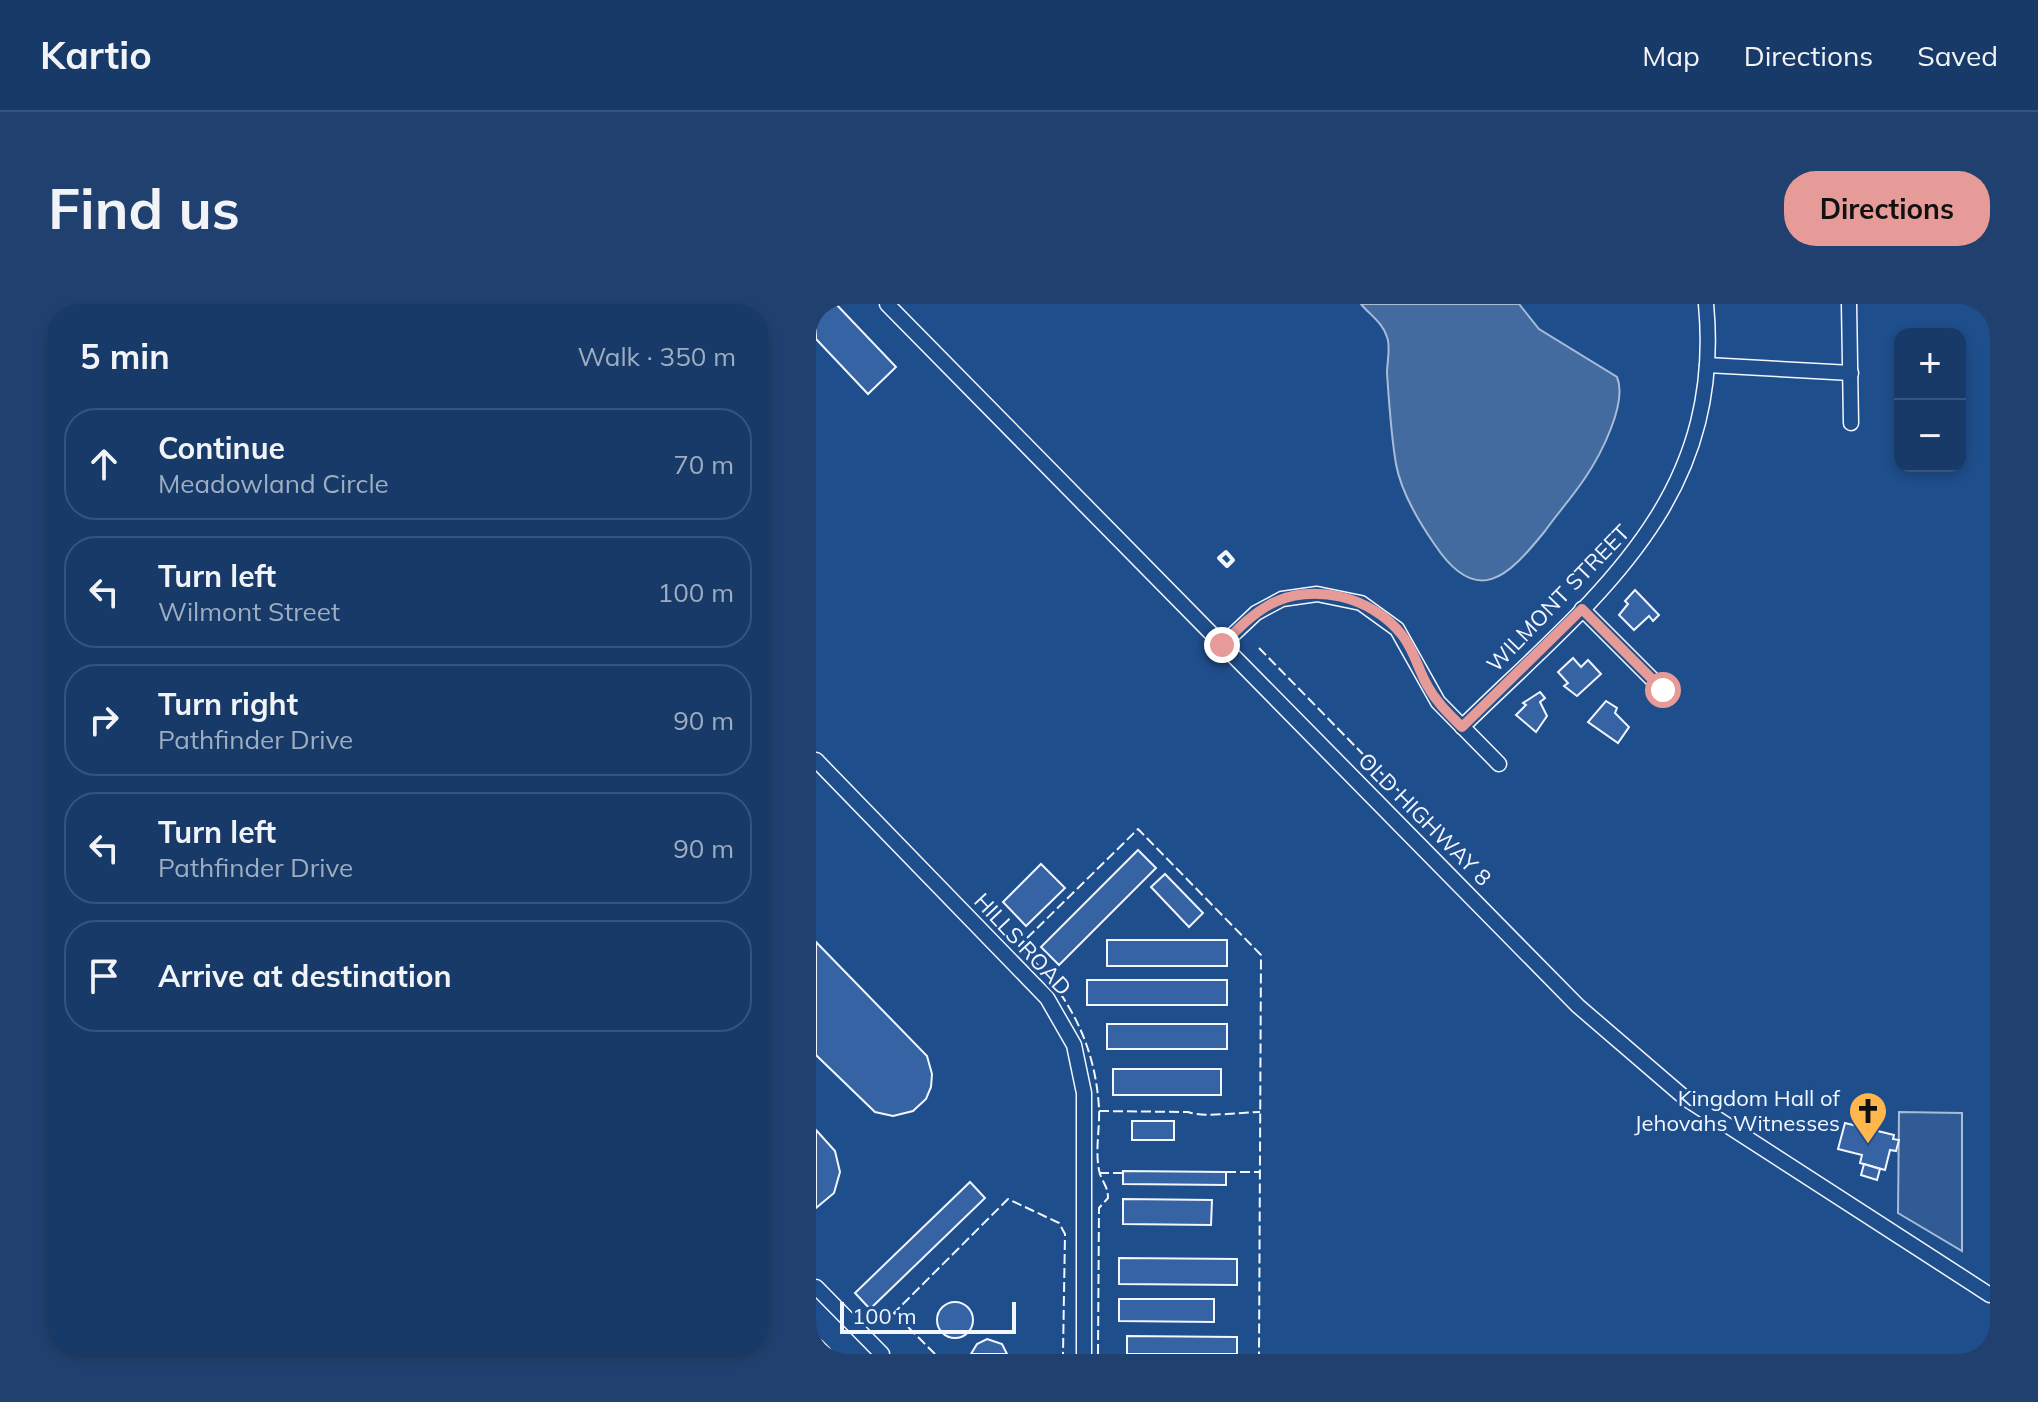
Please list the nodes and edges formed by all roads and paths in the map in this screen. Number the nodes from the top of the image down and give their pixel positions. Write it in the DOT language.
graph roads {
  1 [pos="887,304"];
  2 [pos="1706,304"];
  3 [pos="1849,304"];
  4 [pos="1707,365"];
  5 [pos="1851,373"];
  6 [pos="1851,423"];
  7 [pos="1582,609"];
  8 [pos="1222,645"];
  9 [pos="1663,690"];
  10 [pos="1462,727"];
  11 [pos="816,760"];
  12 [pos="1499,764"];
  13 [pos="816,1287"];
  14 [pos="1990,1295"];
  15 [pos="816,1347"];
  16 [pos="823,1354"];
  17 [pos="882,1354"];
  18 [pos="1084,1354"];
  1 -- 8 [label="street, OLD HIGHWAY 8"];
  2 -- 4 [label="street, WILMONT STREET"];
  3 -- 5 [label="street"];
  4 -- 5 [label="street"];
  4 -- 7 [label="street, WILMONT STREET"];
  5 -- 6 [label="street"];
  7 -- 9 [label="street"];
  7 -- 10 [label="street, WILMONT STREET"];
  8 -- 10 [label="street"];
  8 -- 14 [label="street, OLD HIGHWAY 8"];
  10 -- 12 [label="street"];
  11 -- 18 [label="street, HILLS ROAD"];
  13 -- 17 [label="street"];
  15 -- 16 [label="main road"];
}
